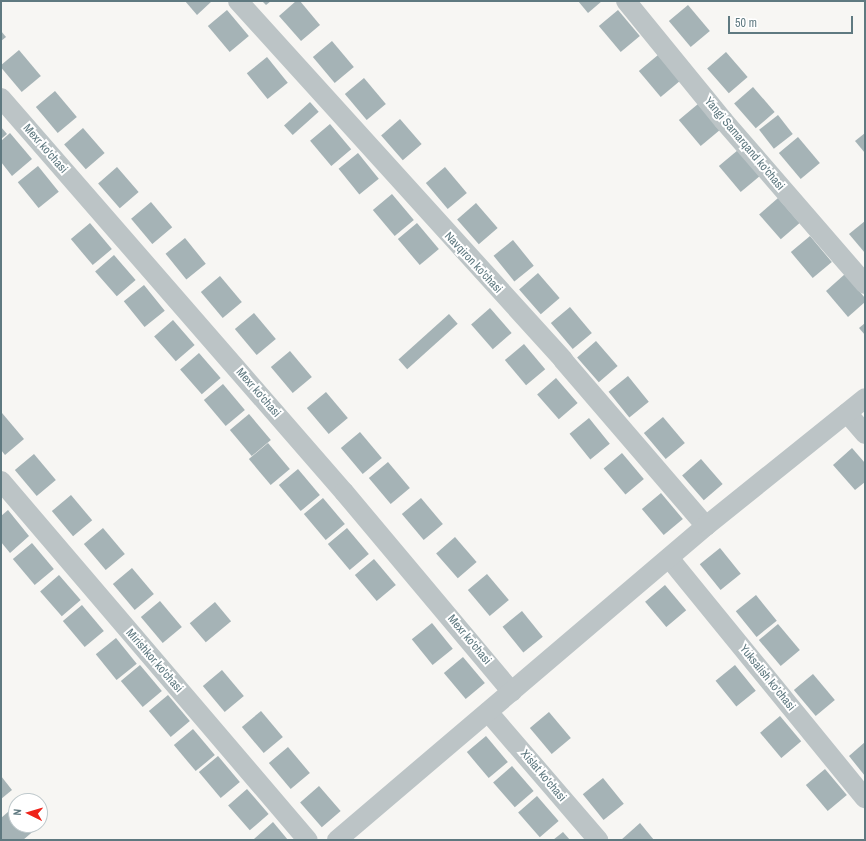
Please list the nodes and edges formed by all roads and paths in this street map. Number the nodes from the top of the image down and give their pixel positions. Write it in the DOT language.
graph roads {
  1 [pos="238,1"];
  2 [pos="626,1"];
  3 [pos="1,98"];
  4 [pos="865,284"];
  5 [pos="865,398"];
  6 [pos="847,413"];
  7 [pos="865,434"];
  8 [pos="1,481"];
  9 [pos="706,526"];
  10 [pos="669,558"];
  11 [pos="512,692"];
  12 [pos="488,712"];
  13 [pos="865,798"];
  14 [pos="308,840"];
  15 [pos="337,840"];
  16 [pos="598,840"];
  1 -- 9 [label="street, Navqiron ko'chasi"];
  2 -- 4 [label="street, Yangi Samarqand ko'chasi"];
  3 -- 11 [label="street, Mexr ko'chasi"];
  5 -- 6 [label="street"];
  6 -- 7 [label="street"];
  6 -- 9 [label="street"];
  8 -- 14 [label="street, Mirishkor ko'chasi"];
  9 -- 10 [label="street"];
  10 -- 11 [label="street"];
  10 -- 13 [label="street, Yuksalish ko'chasi"];
  11 -- 12 [label="street"];
  12 -- 15 [label="street"];
  12 -- 16 [label="street, Xislat ko'chasi"];
}
